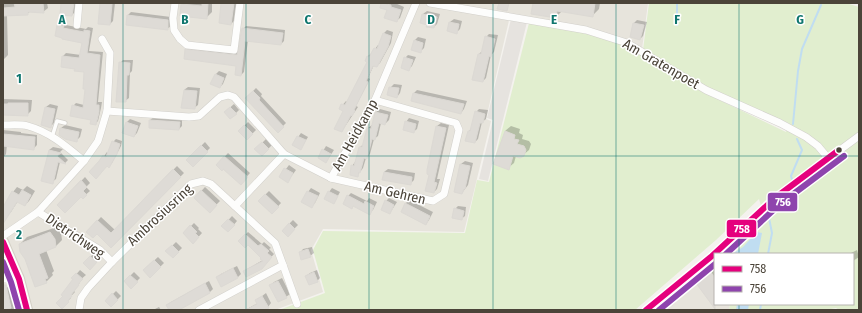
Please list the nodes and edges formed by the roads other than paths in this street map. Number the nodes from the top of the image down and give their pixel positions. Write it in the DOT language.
graph roads {
  1 [pos="79,3"];
  2 [pos="175,3"];
  3 [pos="240,3"];
  4 [pos="416,3"];
  5 [pos="430,3"];
  6 [pos="77,25"];
  7 [pos="102,39"];
  8 [pos="375,100"];
  9 [pos="107,111"];
  10 [pos="65,123"];
  11 [pos="3,125"];
  12 [pos="859,136"];
  13 [pos="52,137"];
  14 [pos="284,154"];
  15 [pos="828,158"];
  16 [pos="84,161"];
  17 [pos="331,178"];
  18 [pos="235,206"];
  19 [pos="38,212"];
  20 [pos="3,236"];
  21 [pos="3,242"];
  22 [pos="715,253"];
  23 [pos="714,254"];
  24 [pos="112,262"];
  25 [pos="283,265"];
  26 [pos="3,279"];
  27 [pos="20,279"];
  28 [pos="297,304"];
  29 [pos="27,310"];
  30 [pos="79,310"];
  31 [pos="199,310"];
  32 [pos="646,310"];
  1 -- 6 [label="street"];
  2 -- 3 [label="street"];
  4 -- 8 [label="street, Am Heidkamp"];
  5 -- 15 [label="street, Am Gratenpoet"];
  7 -- 9 [label="street"];
  8 -- 17 [label="street, Am Heidkamp"];
  8 -- 17 [label="street, Am Gehren"];
  9 -- 14 [label="street, Am Heidkamp"];
  9 -- 16 [label="street"];
  10 -- 13 [label="lane"];
  11 -- 13 [label="street"];
  12 -- 15 [label="street"];
  13 -- 16 [label="street"];
  14 -- 17 [label="street, Am Heidkamp"];
  14 -- 18 [label="street"];
  15 -- 22 [label="street"];
  16 -- 19 [label="street"];
  18 -- 24 [label="street, Ambrosiusring"];
  18 -- 25 [label="street, Ambrosiusring"];
  19 -- 20 [label="street"];
  19 -- 24 [label="street, Dietrichweg"];
  21 -- 27 [label="street"];
  23 -- 32 [label="street"];
  24 -- 30 [label="street, Ambrosiusring"];
  25 -- 28 [label="street, Ambrosiusring"];
  25 -- 31 [label="street"];
  26 -- 27 [label="street"];
  27 -- 29 [label="street"];
}
